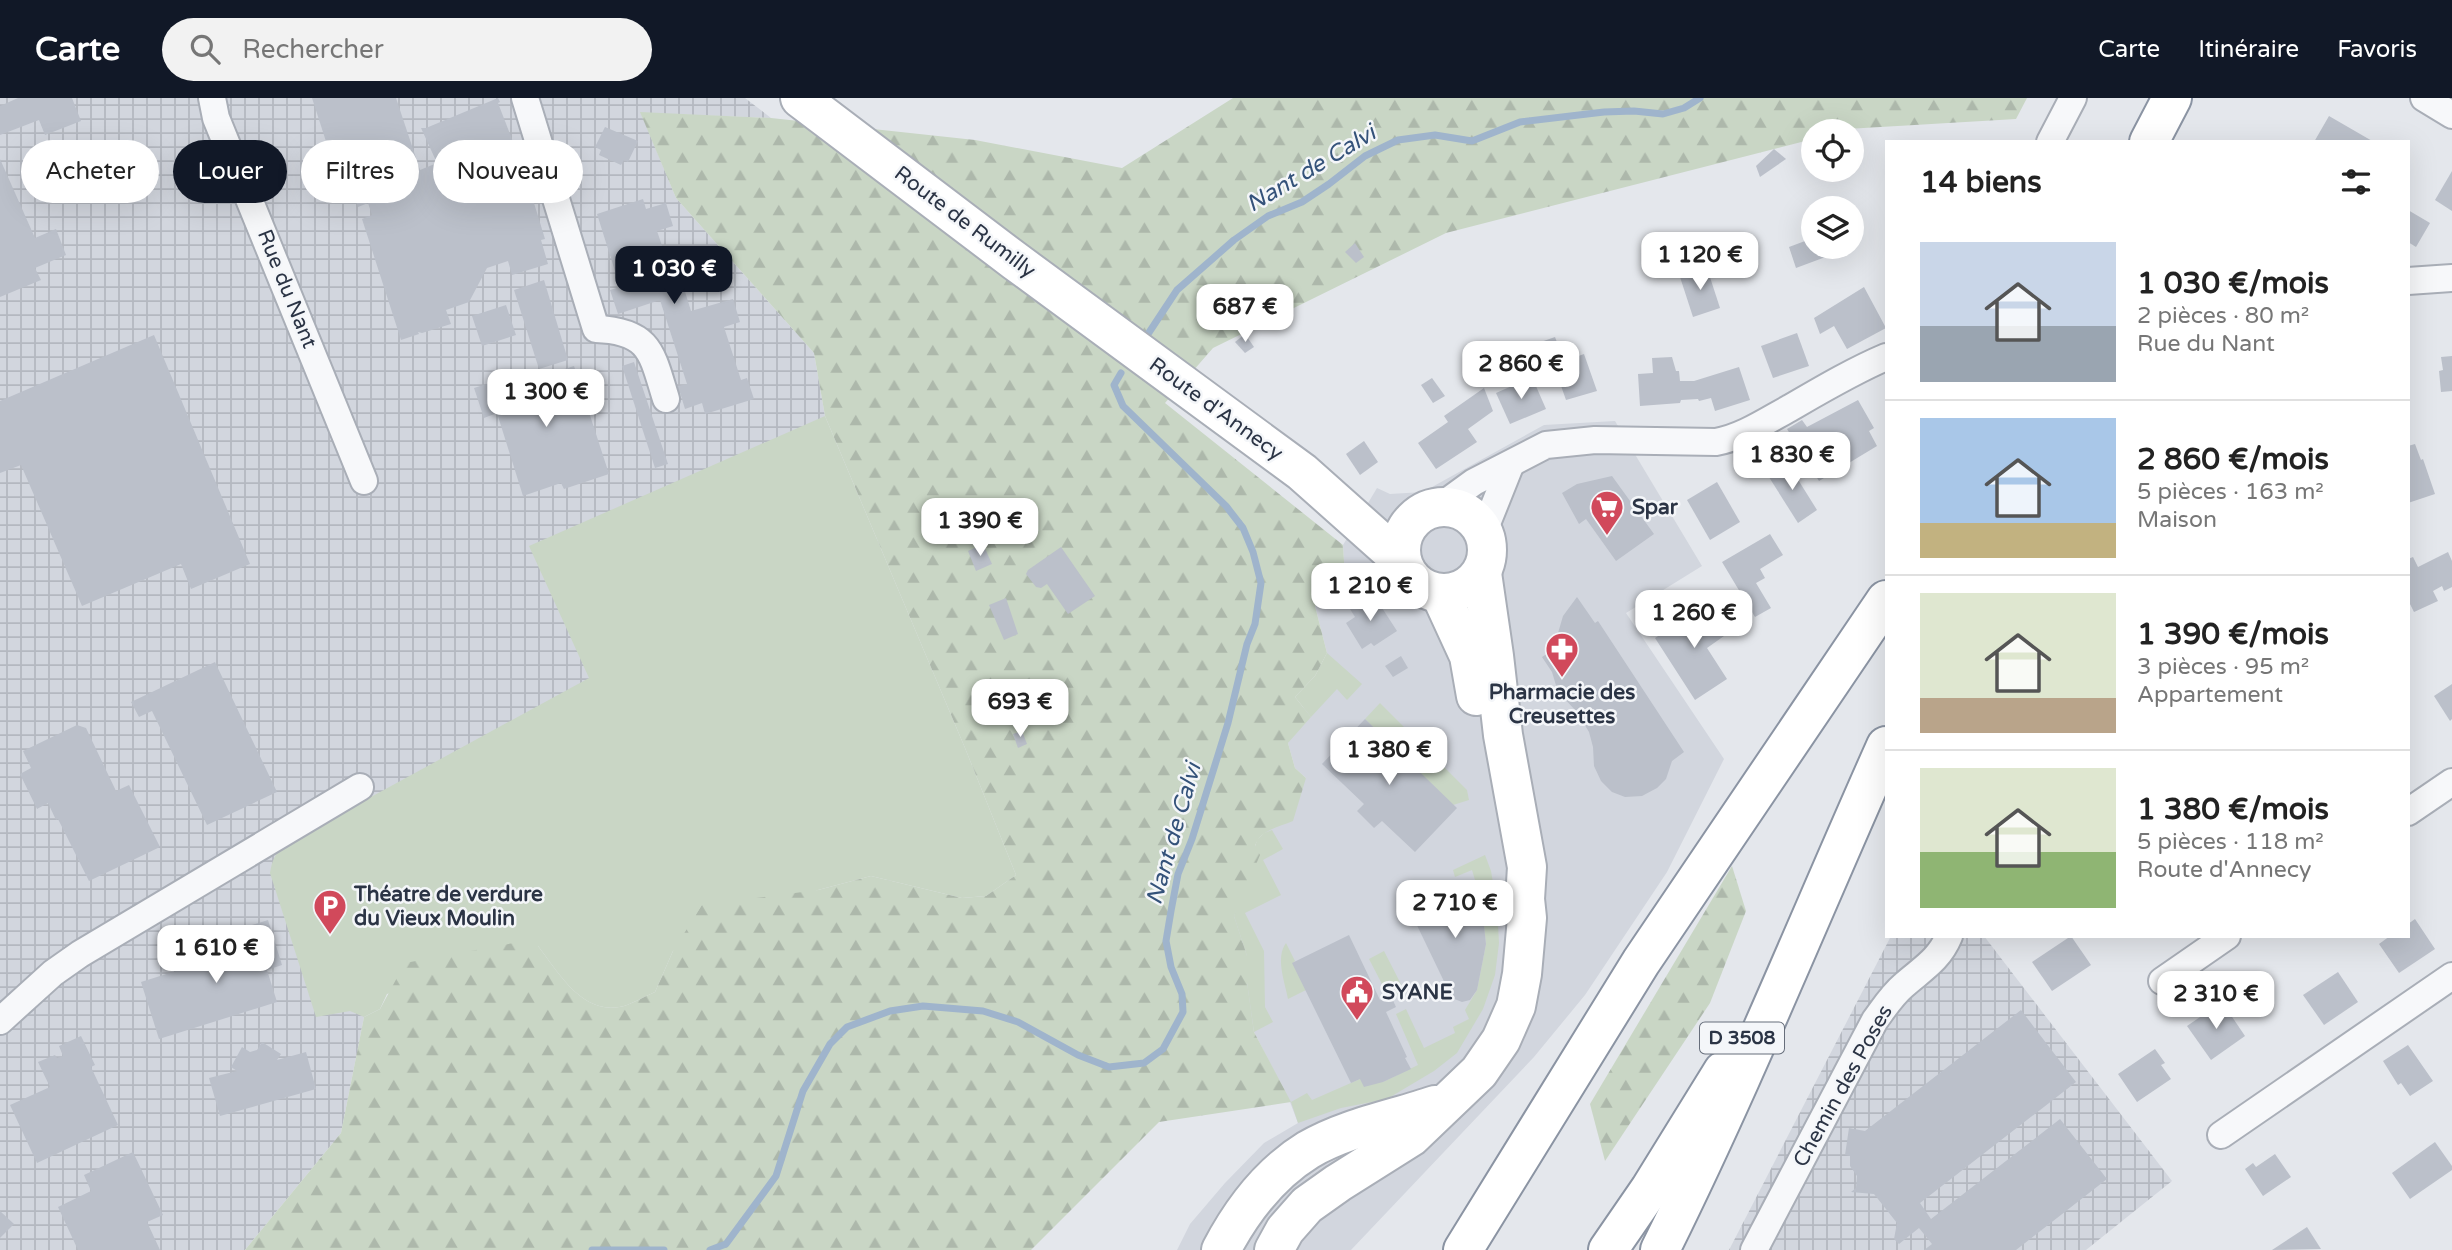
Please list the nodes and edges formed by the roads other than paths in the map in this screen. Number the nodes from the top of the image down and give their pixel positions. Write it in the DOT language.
graph roads {
  1 [pos="212,98"];
  2 [pos="525,98"];
  3 [pos="800,98"];
  4 [pos="2073,98"];
  5 [pos="2172,98"];
  6 [pos="2424,98"];
  7 [pos="2452,115"];
  8 [pos="2051,140"];
  9 [pos="2151,140"];
  10 [pos="2452,278"];
  11 [pos="2410,281"];
  12 [pos="1130,346"];
  13 [pos="1885,357"];
  14 [pos="666,399"];
  15 [pos="1510,466"];
  16 [pos="1302,472"];
  17 [pos="364,481"];
  18 [pos="1429,511"];
  19 [pos="1484,531"];
  20 [pos="1402,561"];
  21 [pos="1482,573"];
  22 [pos="1440,593"];
  23 [pos="1885,601"];
  24 [pos="1885,748"];
  25 [pos="2452,782"];
  26 [pos="360,787"];
  27 [pos="2410,811"];
  28 [pos="1856,814"];
  29 [pos="1525,899"];
  30 [pos="1948,938"];
  31 [pos="2224,938"];
  32 [pos="2452,976"];
  33 [pos="2162,981"];
  34 [pos="0,1021"];
  35 [pos="1450,1100"];
  36 [pos="2221,1135"];
  37 [pos="1221,1250"];
  38 [pos="1273,1250"];
  39 [pos="1463,1250"];
  40 [pos="1608,1250"];
  41 [pos="1660,1250"];
  42 [pos="1754,1250"];
  1 -- 17 [label="street, Rue du Nant"];
  2 -- 14 [label="street"];
  3 -- 12 [label="main road, Route de Rumilly"];
  4 -- 8 [label="street"];
  5 -- 9 [label="main road"];
  6 -- 7 [label="street"];
  10 -- 11 [label="street"];
  12 -- 16 [label="main road, Route d'Annecy"];
  13 -- 15 [label="street"];
  15 -- 18 [label="street"];
  15 -- 19 [label="street"];
  16 -- 18 [label="main road, Route d'Annecy"];
  16 -- 20 [label="main road, Route d'Annecy"];
  18 -- 19 [label="main road"];
  18 -- 20 [label="main road"];
  19 -- 21 [label="main road"];
  20 -- 22 [label="main road"];
  21 -- 22 [label="main road"];
  21 -- 29 [label="main road"];
  22 -- 29 [label="main road"];
  23 -- 39 [label="main road"];
  24 -- 28 [label="main road, D 3508"];
  25 -- 27 [label="street"];
  26 -- 34 [label="street"];
  28 -- 40 [label="main road, D 3508"];
  28 -- 41 [label="main road"];
  29 -- 35 [label="main road"];
  30 -- 42 [label="street, Chemin des Poses"];
  31 -- 33 [label="street"];
  32 -- 36 [label="street"];
  35 -- 37 [label="main road"];
  35 -- 38 [label="main road"];
}
